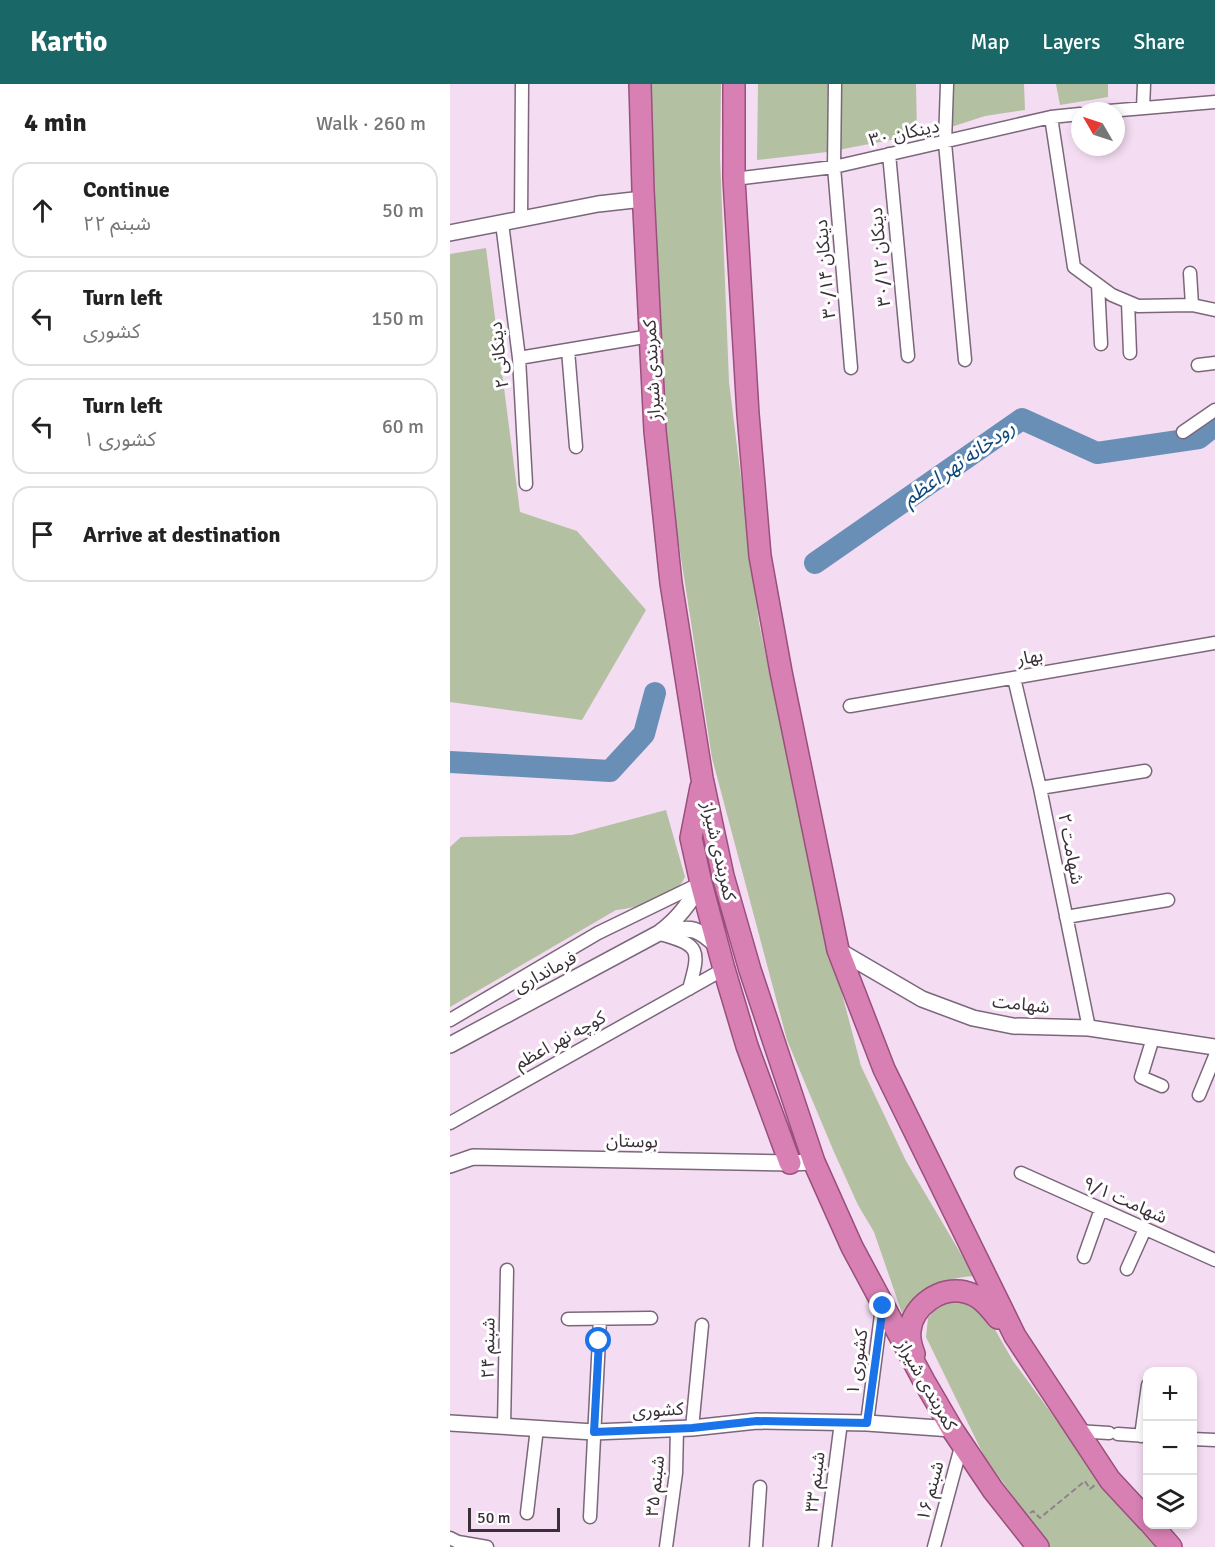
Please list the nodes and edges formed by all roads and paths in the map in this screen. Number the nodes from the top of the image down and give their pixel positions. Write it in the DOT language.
graph roads {
  1 [pos="522,84"];
  2 [pos="640,84"];
  3 [pos="734,84"];
  4 [pos="835,84"];
  5 [pos="947,84"];
  6 [pos="1144,84"];
  7 [pos="1215,102"];
  8 [pos="1143,108"];
  9 [pos="1125,110"];
  10 [pos="1071,115"];
  11 [pos="1051,117"];
  12 [pos="945,143"];
  13 [pos="889,154"];
  14 [pos="834,166"];
  15 [pos="734,179"];
  16 [pos="643,199"];
  17 [pos="521,219"];
  18 [pos="502,223"];
  19 [pos="450,233"];
  20 [pos="1190,273"];
  21 [pos="1098,285"];
  22 [pos="1128,302"];
  23 [pos="1192,305"];
  24 [pos="1215,310"];
  25 [pos="650,336"];
  26 [pos="1101,344"];
  27 [pos="568,350"];
  28 [pos="1130,353"];
  29 [pos="908,356"];
  30 [pos="519,358"];
  31 [pos="964,360"];
  32 [pos="1215,363"];
  33 [pos="1198,365"];
  34 [pos="850,368"];
  35 [pos="1215,410"];
  36 [pos="1183,432"];
  37 [pos="576,447"];
  38 [pos="526,484"];
  39 [pos="1215,643"];
  40 [pos="1014,678"];
  41 [pos="850,706"];
  42 [pos="1145,771"];
  43 [pos="702,778"];
  44 [pos="1040,788"];
  45 [pos="701,883"];
  46 [pos="1168,900"];
  47 [pos="1066,917"];
  48 [pos="659,933"];
  49 [pos="718,947"];
  50 [pos="838,950"];
  51 [pos="724,969"];
  52 [pos="688,989"];
  53 [pos="450,1020"];
  54 [pos="1089,1028"];
  55 [pos="1153,1038"];
  56 [pos="450,1045"];
  57 [pos="1215,1047"];
  58 [pos="1215,1056"];
  59 [pos="1162,1086"];
  60 [pos="1199,1095"];
  61 [pos="450,1123"];
  62 [pos="814,1162"];
  63 [pos="790,1163"];
  64 [pos="450,1165"];
  65 [pos="1021,1173"];
  66 [pos="1101,1209"];
  67 [pos="1145,1229"];
  68 [pos="1084,1257"];
  69 [pos="1215,1260"];
  70 [pos="1127,1269"];
  71 [pos="507,1270"];
  72 [pos="883,1306"];
  73 [pos="651,1318"];
  74 [pos="568,1319"];
  75 [pos="600,1319"];
  76 [pos="702,1325"];
  77 [pos="1015,1336"];
  78 [pos="924,1381"];
  79 [pos="841,1422"];
  80 [pos="450,1423"];
  81 [pos="867,1423"];
  82 [pos="504,1427"];
  83 [pos="537,1428"];
  84 [pos="684,1428"];
  85 [pos="1076,1431"];
  86 [pos="594,1432"];
  87 [pos="957,1436"];
  88 [pos="1143,1436"];
  89 [pos="1197,1439"];
  90 [pos="1215,1440"];
  91 [pos="1106,1474"];
  92 [pos="760,1487"];
  93 [pos="527,1513"];
  94 [pos="1143,1515"];
  95 [pos="590,1517"];
  96 [pos="1017,1520"];
  97 [pos="1155,1529"];
  98 [pos="450,1538"];
  99 [pos="487,1547"];
  100 [pos="666,1547"];
  101 [pos="756,1547"];
  102 [pos="825,1547"];
  103 [pos="934,1547"];
  104 [pos="1038,1547"];
  105 [pos="1171,1547"];
  1 -- 17 [label="street"];
  2 -- 16 [label="highway, کمربندی شیراز"];
  3 -- 15 [label="highway"];
  4 -- 14 [label="street, ۳۰/۱۴ دینکان"];
  5 -- 12 [label="street"];
  6 -- 8 [label="street"];
  7 -- 8 [label="street"];
  8 -- 9 [label="street"];
  10 -- 11 [label="street, ۳۰ دینکان"];
  11 -- 12 [label="street, ۳۰ دینکان"];
  11 -- 21 [label="street"];
  12 -- 13 [label="street, ۳۰ دینکان"];
  12 -- 31 [label="street"];
  13 -- 14 [label="street, ۳۰ دینکان"];
  13 -- 29 [label="street, ۳۰/۱۲ دینکان"];
  14 -- 15 [label="street, ۳۰ دینکان"];
  14 -- 34 [label="street, ۳۰/۱۴ دینکان"];
  15 -- 50 [label="highway"];
  16 -- 17 [label="street"];
  16 -- 25 [label="highway, کمربندی شیراز"];
  17 -- 18 [label="street"];
  18 -- 19 [label="street"];
  18 -- 30 [label="street, ۲ دینکانی"];
  20 -- 23 [label="street"];
  21 -- 22 [label="street"];
  21 -- 26 [label="street"];
  22 -- 23 [label="street"];
  22 -- 28 [label="street"];
  23 -- 24 [label="street"];
  25 -- 27 [label="street"];
  25 -- 43 [label="highway, کمربندی شیراز"];
  27 -- 30 [label="street"];
  27 -- 37 [label="street"];
  30 -- 38 [label="street, ۲ دینکانی"];
  32 -- 33 [label="street"];
  35 -- 36 [label="street"];
  39 -- 40 [label="street, بهار"];
  40 -- 41 [label="street, بهار"];
  40 -- 44 [label="street, ۲ شهامت"];
  42 -- 44 [label="street"];
  43 -- 45 [label="highway"];
  43 -- 62 [label="highway, کمربندی شیراز"];
  44 -- 47 [label="street, ۲ شهامت"];
  45 -- 48 [label="street, فرمانداری"];
  45 -- 49 [label="highway"];
  45 -- 53 [label="street"];
  46 -- 47 [label="street"];
  47 -- 54 [label="street, ۲ شهامت"];
  48 -- 49 [label="street, فرمانداری"];
  48 -- 52 [label="street"];
  48 -- 56 [label="street, فرمانداری"];
  49 -- 51 [label="highway"];
  50 -- 54 [label="street, شهامت"];
  50 -- 77 [label="highway"];
  51 -- 52 [label="street, کوچه نهر اعظم"];
  51 -- 63 [label="highway"];
  52 -- 61 [label="street, کوچه نهر اعظم"];
  54 -- 55 [label="street, شهامت"];
  55 -- 57 [label="street, شهامت"];
  55 -- 59 [label="street"];
  58 -- 60 [label="street"];
  62 -- 63 [label="street, بوستان"];
  62 -- 72 [label="highway, کمربندی شیراز"];
  63 -- 64 [label="street, بوستان"];
  65 -- 66 [label="street, ۹/۱ شهامت"];
  66 -- 67 [label="street, ۹/۱ شهامت"];
  66 -- 68 [label="street"];
  67 -- 69 [label="street, ۹/۱ شهامت"];
  67 -- 70 [label="street"];
  71 -- 82 [label="street, ۲۴ شبنم"];
  72 -- 78 [label="highway, کمربندی شیراز"];
  72 -- 81 [label="street, ۱ کشوری"];
  73 -- 75 [label="street"];
  74 -- 75 [label="street"];
  75 -- 86 [label="street"];
  76 -- 84 [label="street, ۳۵ شبنم"];
  77 -- 78 [label="highway"];
  77 -- 85 [label="highway"];
  78 -- 87 [label="highway, کمربندی شیراز"];
  79 -- 81 [label="street, کشوری"];
  79 -- 84 [label="street, کشوری"];
  79 -- 102 [label="street, ۳۳ شبنم"];
  80 -- 82 [label="street, کشوری"];
  81 -- 87 [label="street, کشوری"];
  82 -- 83 [label="street, کشوری"];
  83 -- 86 [label="street, کشوری"];
  83 -- 93 [label="street"];
  84 -- 86 [label="street, کشوری"];
  84 -- 100 [label="street, ۳۵ شبنم"];
  85 -- 88 [label="street"];
  85 -- 91 [label="highway"];
  86 -- 95 [label="street"];
  87 -- 96 [label="highway, کمربندی شیراز"];
  87 -- 103 [label="street, ۱۶ شبنم"];
  89 -- 90 [label="street"];
  91 -- 94 [label="highway"];
  91 -- 96 [label="path"];
  92 -- 101 [label="street"];
  96 -- 104 [label="highway, کمربندی شیراز"];
  97 -- 105 [label="highway"];
  98 -- 99 [label="street"];
}
